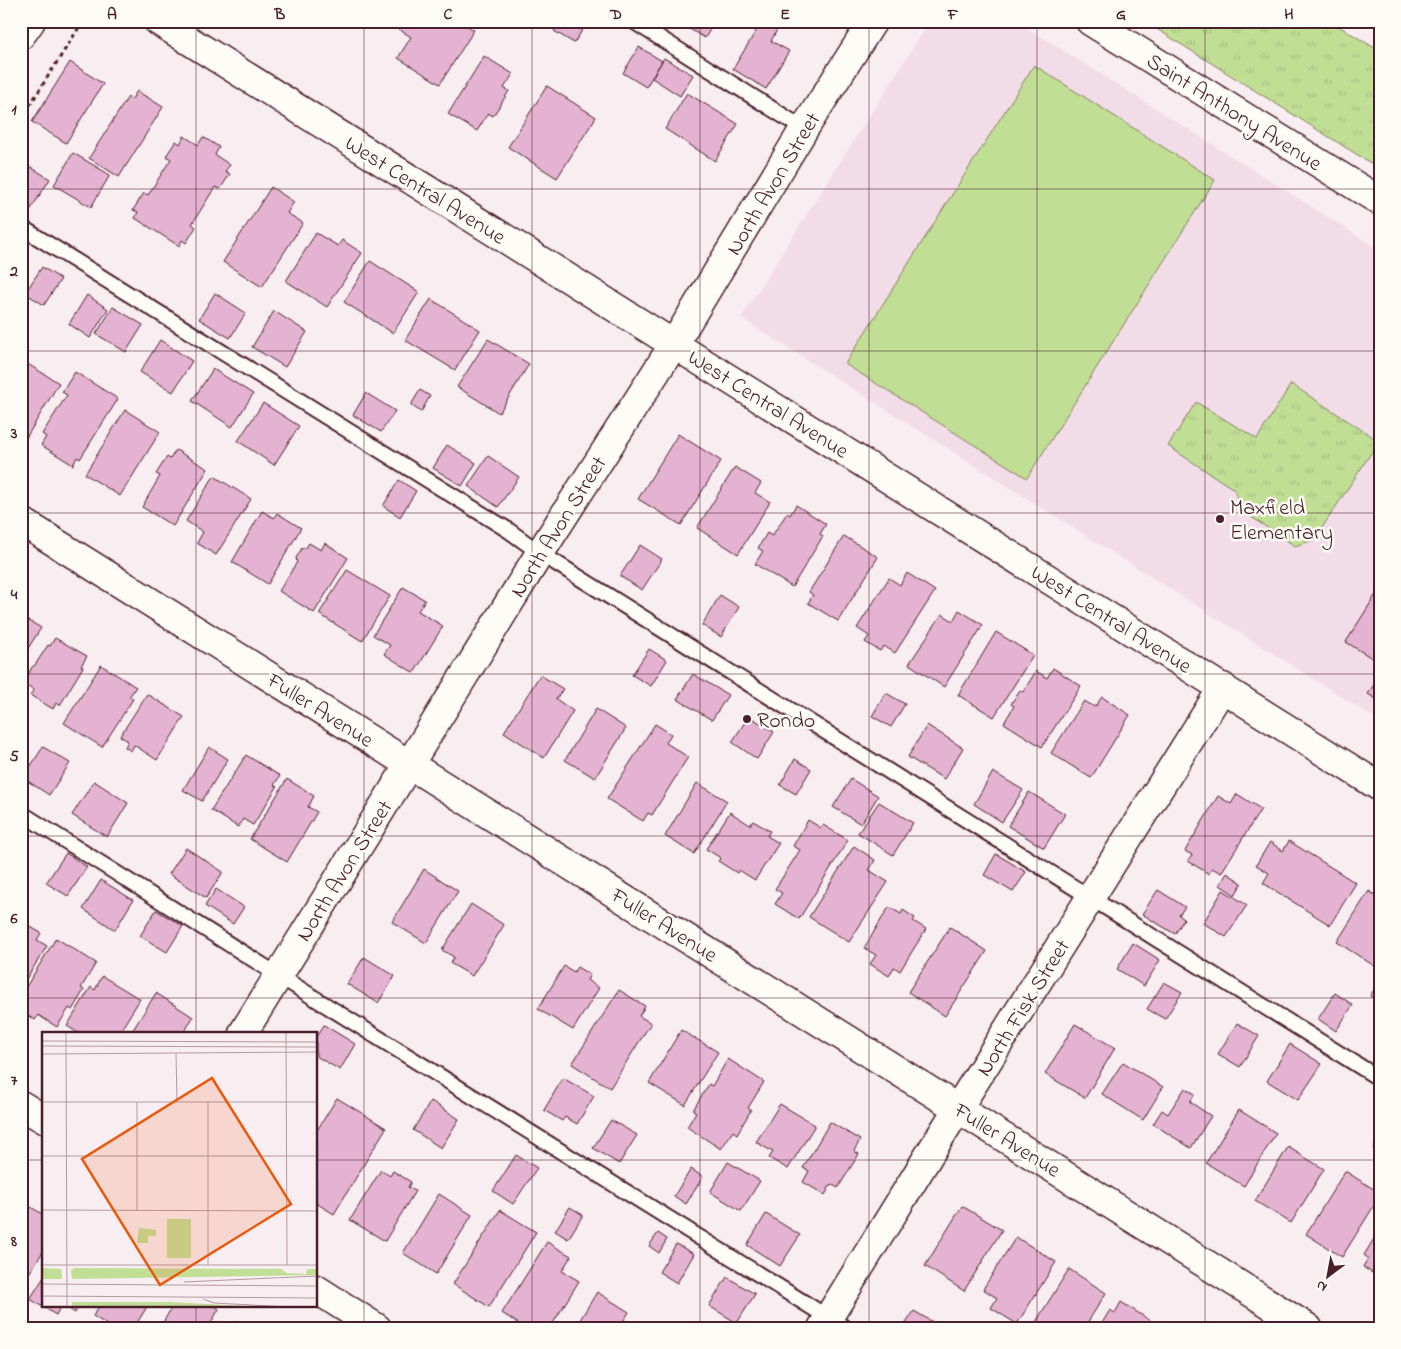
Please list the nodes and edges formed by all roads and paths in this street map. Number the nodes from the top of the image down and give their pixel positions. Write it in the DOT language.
graph roads {
  1 [pos="30,21"];
  2 [pos="83,21"];
  3 [pos="158,21"];
  4 [pos="633,21"];
  5 [pos="873,21"];
  6 [pos="1090,21"];
  7 [pos="21,35"];
  8 [pos="21,120"];
  9 [pos="804,129"];
  10 [pos="1380,201"];
  11 [pos="21,227"];
  12 [pos="674,344"];
  13 [pos="21,521"];
  14 [pos="540,554"];
  15 [pos="1223,687"];
  16 [pos="409,764"];
  17 [pos="1380,786"];
  18 [pos="21,813"];
  19 [pos="1090,897"];
  20 [pos="278,975"];
  21 [pos="244,1032"];
  22 [pos="1380,1079"];
  23 [pos="21,1105"];
  24 [pos="958,1108"];
  25 [pos="42,1118"];
  26 [pos="318,1291"];
  27 [pos="832,1324"];
  28 [pos="377,1328"];
  29 [pos="1308,1328"];
  1 -- 7 [label="street"];
  2 -- 8 [label="path"];
  3 -- 12 [label="street, West Central Avenue"];
  4 -- 9 [label="lane"];
  5 -- 9 [label="street, North Avon Street"];
  6 -- 10 [label="street, Saint Anthony Avenue"];
  9 -- 12 [label="street, North Avon Street"];
  11 -- 14 [label="lane"];
  12 -- 14 [label="street, North Avon Street"];
  12 -- 15 [label="street, West Central Avenue"];
  13 -- 16 [label="street, Fuller Avenue"];
  14 -- 16 [label="street, North Avon Street"];
  14 -- 19 [label="lane"];
  15 -- 17 [label="street, West Central Avenue"];
  15 -- 19 [label="street, North Fisk Street"];
  16 -- 20 [label="street, North Avon Street"];
  16 -- 24 [label="street, Fuller Avenue"];
  18 -- 20 [label="lane"];
  19 -- 22 [label="lane"];
  19 -- 24 [label="street, North Fisk Street"];
  20 -- 21 [label="street, North Avon Street"];
  20 -- 27 [label="lane"];
  23 -- 25 [label="street"];
  24 -- 27 [label="street, North Fisk Street"];
  24 -- 29 [label="street, Fuller Avenue"];
  26 -- 28 [label="street"];
}
